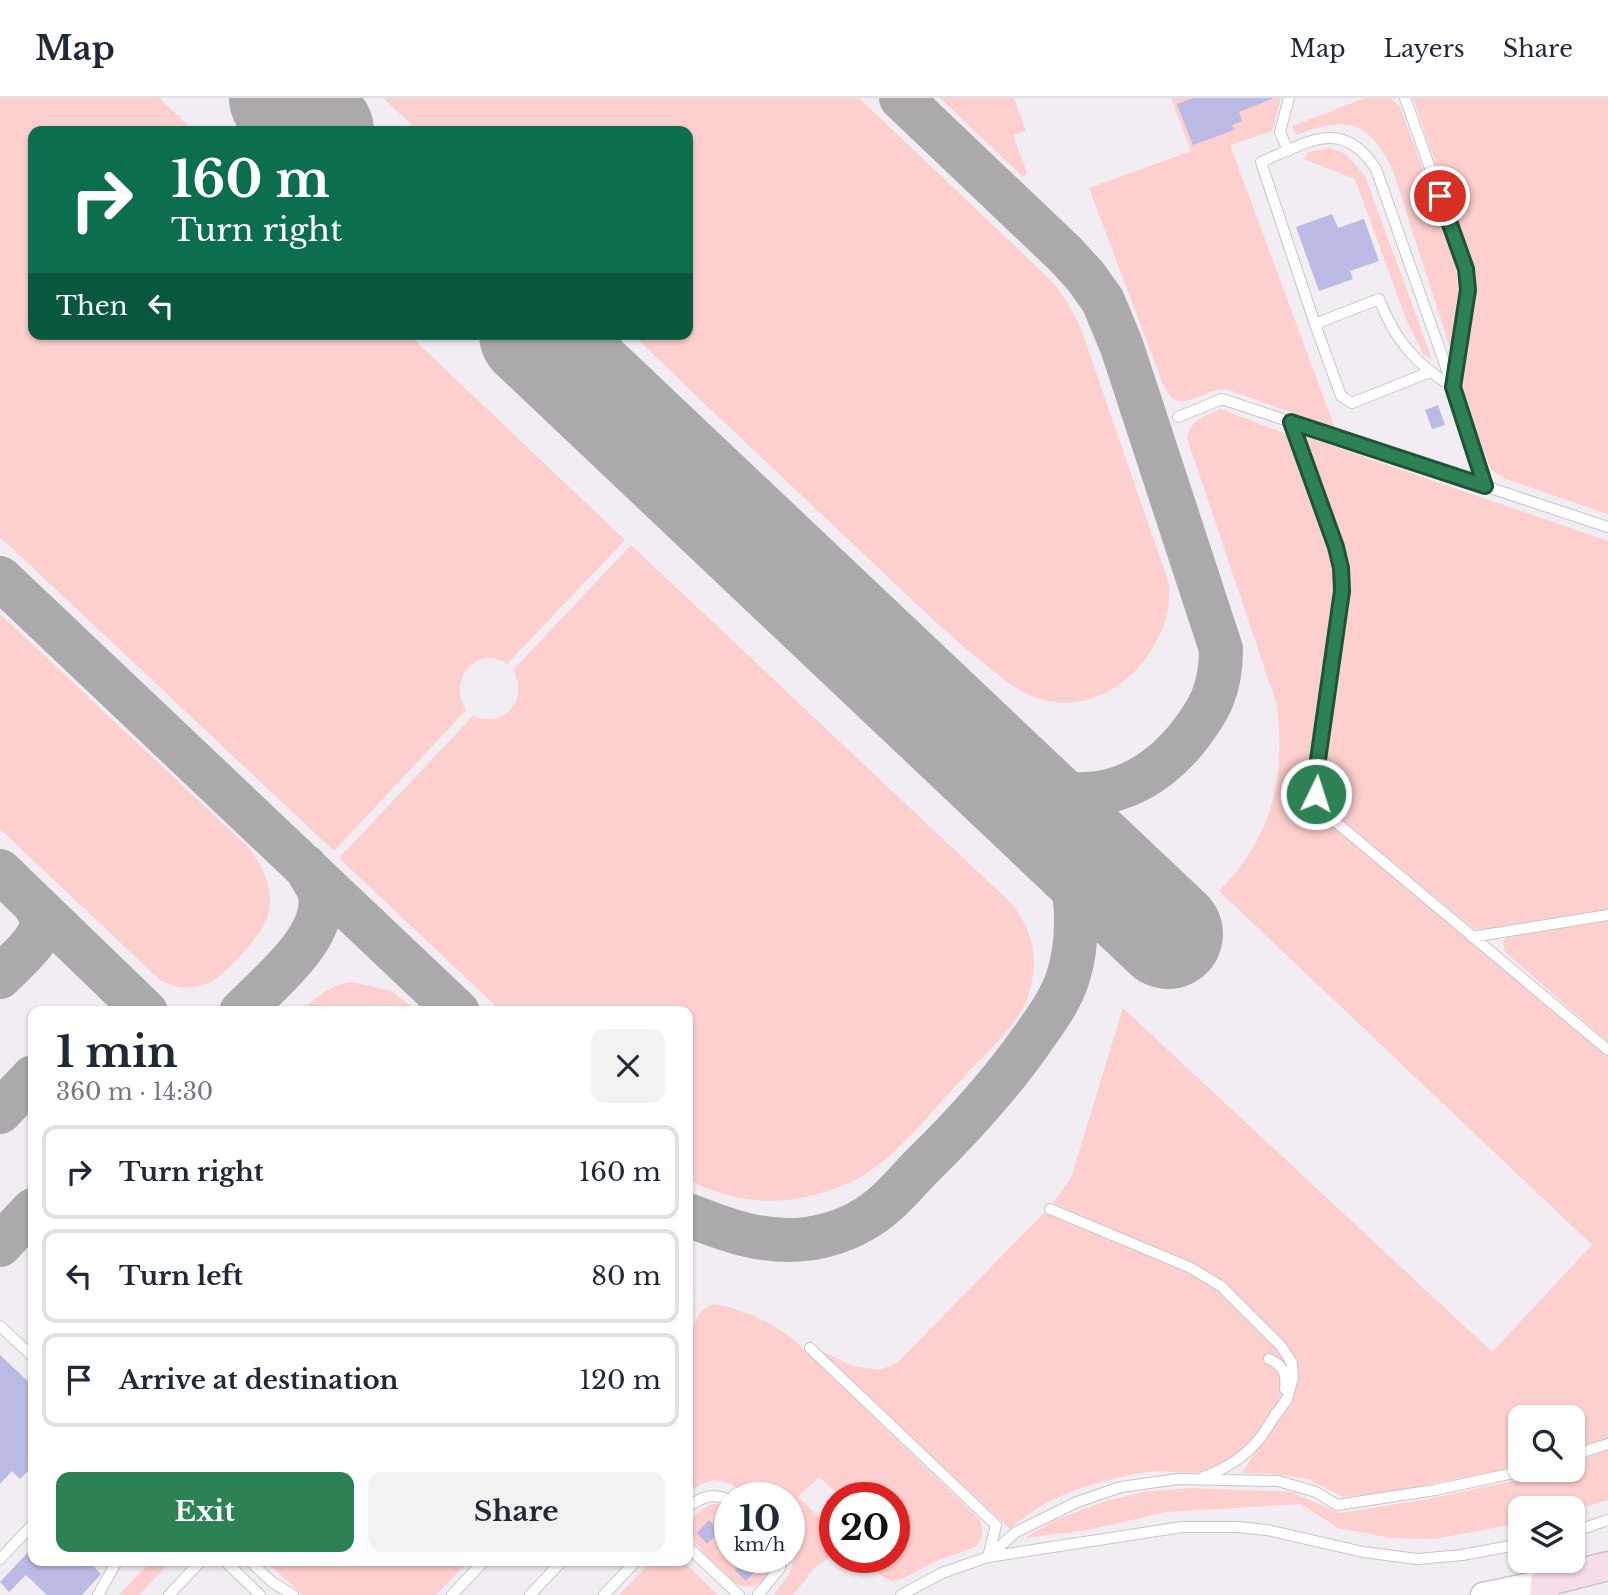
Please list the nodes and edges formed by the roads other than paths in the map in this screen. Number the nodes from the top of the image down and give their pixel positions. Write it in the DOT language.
graph roads {
  1 [pos="1289,98"];
  2 [pos="1405,98"];
  3 [pos="1288,151"];
  4 [pos="1315,324"];
  5 [pos="1430,372"];
  6 [pos="1453,387"];
  7 [pos="1178,416"];
  8 [pos="1291,422"];
  9 [pos="1485,486"];
  10 [pos="1608,527"];
  11 [pos="1608,915"];
  12 [pos="1472,937"];
  13 [pos="1608,1050"];
  14 [pos="1050,1209"];
  15 [pos="0,1326"];
  16 [pos="810,1348"];
  17 [pos="28,1352"];
  18 [pos="1269,1359"];
  19 [pos="1275,1416"];
  20 [pos="1608,1444"];
  21 [pos="1585,1451"];
  22 [pos="1508,1474"];
  23 [pos="1196,1480"];
  24 [pos="714,1495"];
  25 [pos="693,1503"];
  26 [pos="1608,1520"];
  27 [pos="1585,1528"];
  28 [pos="28,1529"];
  29 [pos="1508,1546"];
  30 [pos="693,1552"];
  31 [pos="988,1557"];
  32 [pos="0,1559"];
  33 [pos="113,1566"];
  34 [pos="196,1566"];
  35 [pos="230,1566"];
  36 [pos="256,1566"];
  37 [pos="479,1566"];
  38 [pos="557,1566"];
  39 [pos="631,1566"];
  40 [pos="1608,1566"];
  41 [pos="776,1573"];
  42 [pos="1545,1588"];
  43 [pos="98,1595"];
  44 [pos="169,1595"];
  45 [pos="260,1595"];
  46 [pos="293,1595"];
  47 [pos="452,1595"];
  48 [pos="530,1595"];
  49 [pos="604,1595"];
  50 [pos="739,1595"];
  51 [pos="758,1595"];
  52 [pos="901,1595"];
  53 [pos="1483,1595"];
  1 -- 3 [label="lane"];
  2 -- 6 [label="lane"];
  3 -- 4 [label="lane"];
  3 -- 6 [label="lane"];
  4 -- 5 [label="lane"];
  4 -- 5 [label="lane"];
  5 -- 6 [label="lane"];
  6 -- 9 [label="lane"];
  7 -- 8 [label="lane"];
  8 -- 9 [label="lane"];
  8 -- 12 [label="lane"];
  9 -- 10 [label="lane"];
  11 -- 12 [label="lane"];
  12 -- 13 [label="lane"];
  14 -- 19 [label="lane"];
  15 -- 17 [label="lane"];
  16 -- 31 [label="lane"];
  18 -- 19 [label="lane"];
  19 -- 23 [label="lane"];
  20 -- 21 [label="lane"];
  22 -- 23 [label="lane"];
  23 -- 31 [label="lane"];
  24 -- 25 [label="lane"];
  26 -- 27 [label="lane"];
  28 -- 32 [label="lane"];
  29 -- 31 [label="lane"];
  30 -- 50 [label="lane"];
  31 -- 52 [label="lane"];
  33 -- 43 [label="lane"];
  34 -- 44 [label="lane"];
  35 -- 45 [label="lane"];
  36 -- 46 [label="lane"];
  37 -- 47 [label="lane"];
  38 -- 48 [label="lane"];
  39 -- 49 [label="lane"];
  40 -- 42 [label="main road"];
  41 -- 51 [label="lane"];
  42 -- 53 [label="street"];
}
